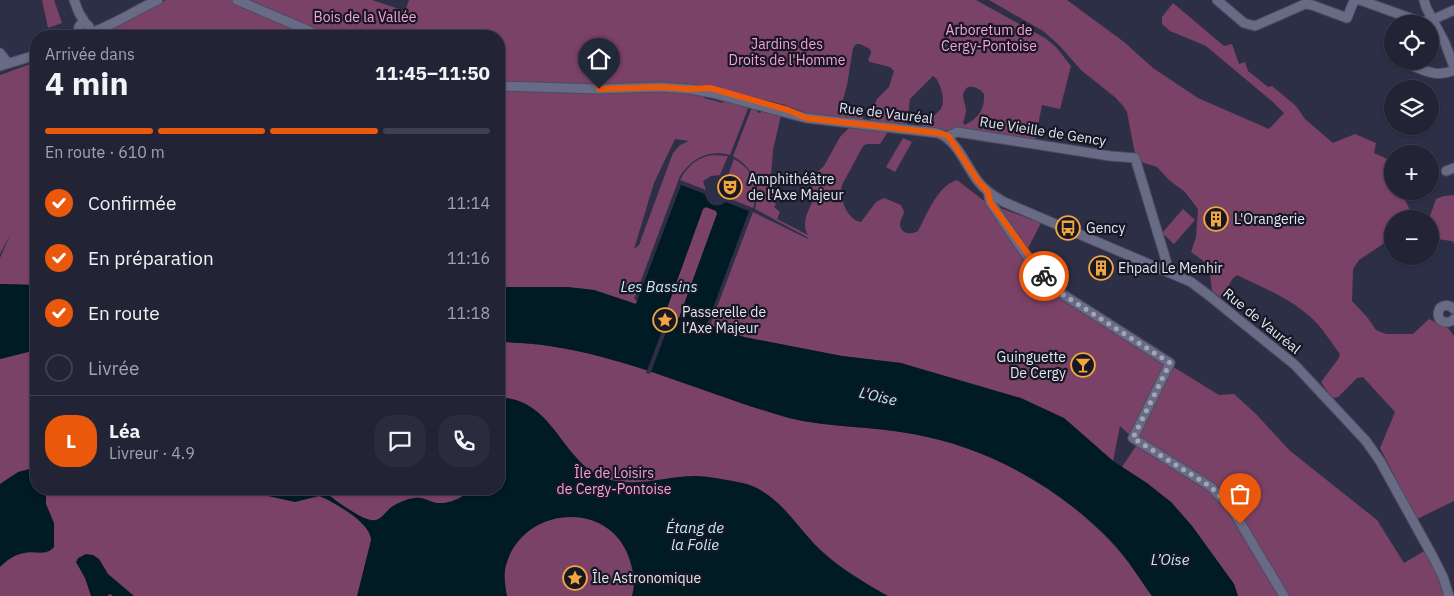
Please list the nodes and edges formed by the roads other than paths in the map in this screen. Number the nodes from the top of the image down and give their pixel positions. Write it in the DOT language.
graph roads {
  1 [pos="74,0"];
  2 [pos="158,0"];
  3 [pos="237,0"];
  4 [pos="1217,0"];
  5 [pos="1356,0"];
  6 [pos="1360,0"];
  7 [pos="1424,0"];
  8 [pos="144,3"];
  9 [pos="1454,10"];
  10 [pos="1402,15"];
  11 [pos="1430,15"];
  12 [pos="1439,17"];
  13 [pos="82,30"];
  14 [pos="87,30"];
  15 [pos="308,30"];
  16 [pos="1439,32"];
  17 [pos="0,53"];
  18 [pos="30,57"];
  19 [pos="4,65"];
  20 [pos="1454,68"];
  21 [pos="1426,70"];
  22 [pos="505,86"];
  23 [pos="948,136"];
  24 [pos="988,192"];
  25 [pos="1167,271"];
  26 [pos="1454,309"];
  27 [pos="1453,324"];
  28 [pos="1284,596"];
  29 [pos="1449,596"];
  1 -- 13 [label="street"];
  2 -- 8 [label="street"];
  3 -- 15 [label="street"];
  4 -- 5 [label="street"];
  6 -- 10 [label="street"];
  7 -- 11 [label="street"];
  8 -- 14 [label="street"];
  9 -- 12 [label="street"];
  16 -- 20 [label="street"];
  17 -- 19 [label="street"];
  18 -- 19 [label="street"];
  20 -- 21 [label="street"];
  22 -- 23 [label="street, Rue de Vauréal"];
  23 -- 24 [label="street, Rue de Vauréal"];
  23 -- 25 [label="street, Rue Vieille de Gency"];
  24 -- 25 [label="street, Rue de Vauréal"];
  24 -- 28 [label="street"];
  25 -- 29 [label="street, Rue de Vauréal"];
  26 -- 27 [label="street"];
}
